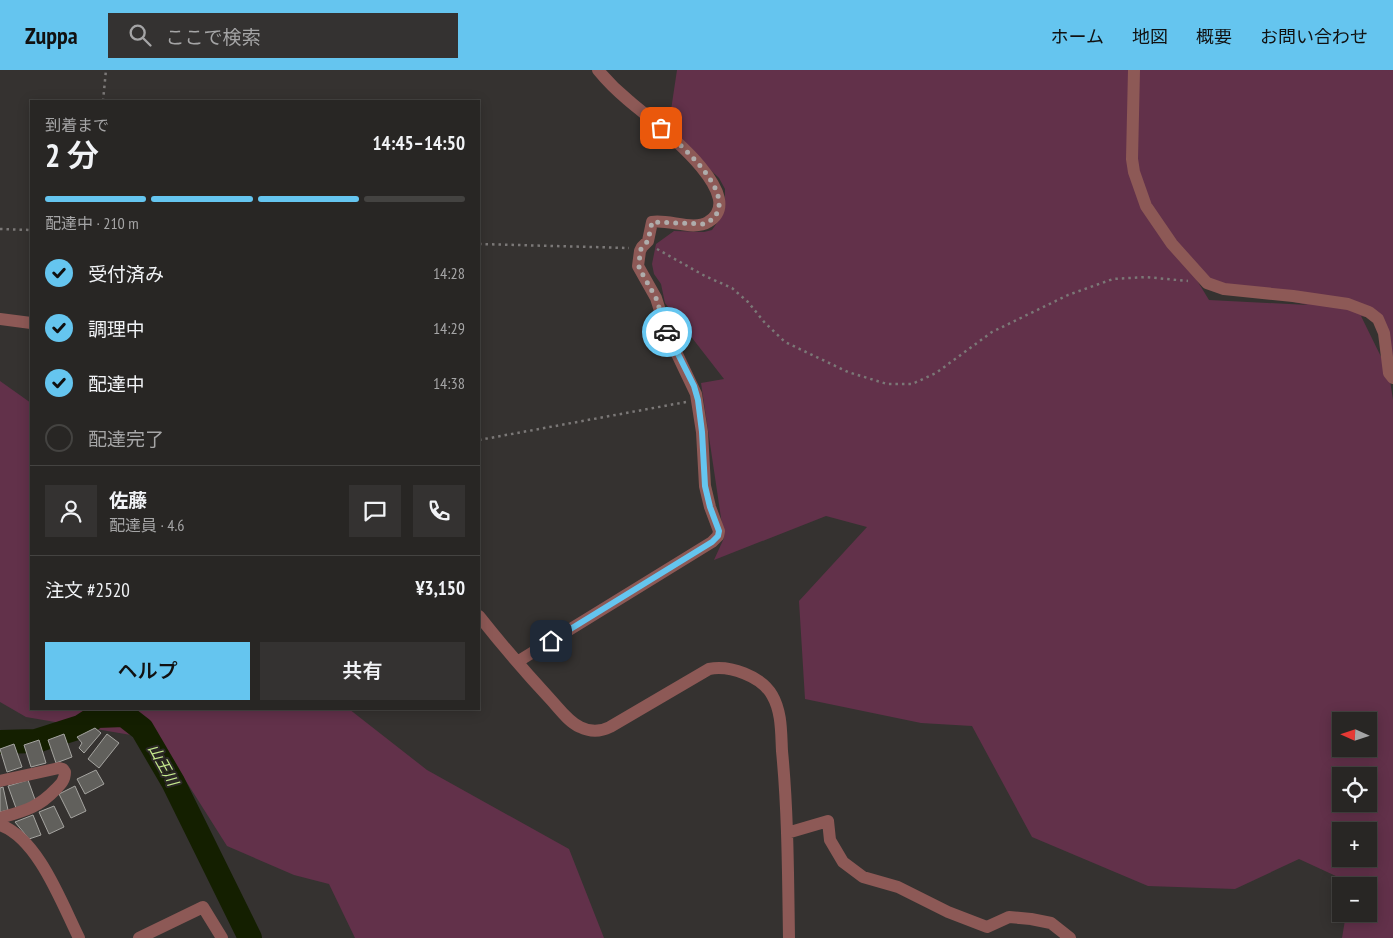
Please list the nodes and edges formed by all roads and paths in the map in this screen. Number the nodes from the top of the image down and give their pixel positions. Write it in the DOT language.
graph roads {
  1 [pos="106,70"];
  2 [pos="598,70"];
  3 [pos="1134,70"];
  4 [pos="103,100"];
  5 [pos="0,229"];
  6 [pos="30,230"];
  7 [pos="480,244"];
  8 [pos="644,245"];
  9 [pos="1207,283"];
  10 [pos="0,319"];
  11 [pos="30,323"];
  12 [pos="1393,378"];
  13 [pos="698,400"];
  14 [pos="480,440"];
  15 [pos="480,617"];
  16 [pos="517,662"];
  17 [pos="0,781"];
  18 [pos="0,818"];
  19 [pos="0,825"];
  20 [pos="787,833"];
  21 [pos="79,938"];
  22 [pos="139,938"];
  23 [pos="222,938"];
  24 [pos="789,938"];
  25 [pos="1070,938"];
  1 -- 4 [label="path"];
  2 -- 8 [label="street"];
  3 -- 9 [label="street"];
  5 -- 6 [label="path"];
  7 -- 8 [label="path"];
  8 -- 9 [label="path"];
  8 -- 13 [label="street"];
  9 -- 12 [label="street"];
  10 -- 11 [label="street"];
  13 -- 14 [label="path"];
  13 -- 16 [label="street"];
  15 -- 16 [label="street"];
  16 -- 20 [label="street"];
  17 -- 18 [label="street"];
  19 -- 21 [label="street"];
  20 -- 24 [label="street"];
  20 -- 25 [label="street"];
  22 -- 23 [label="street"];
}
